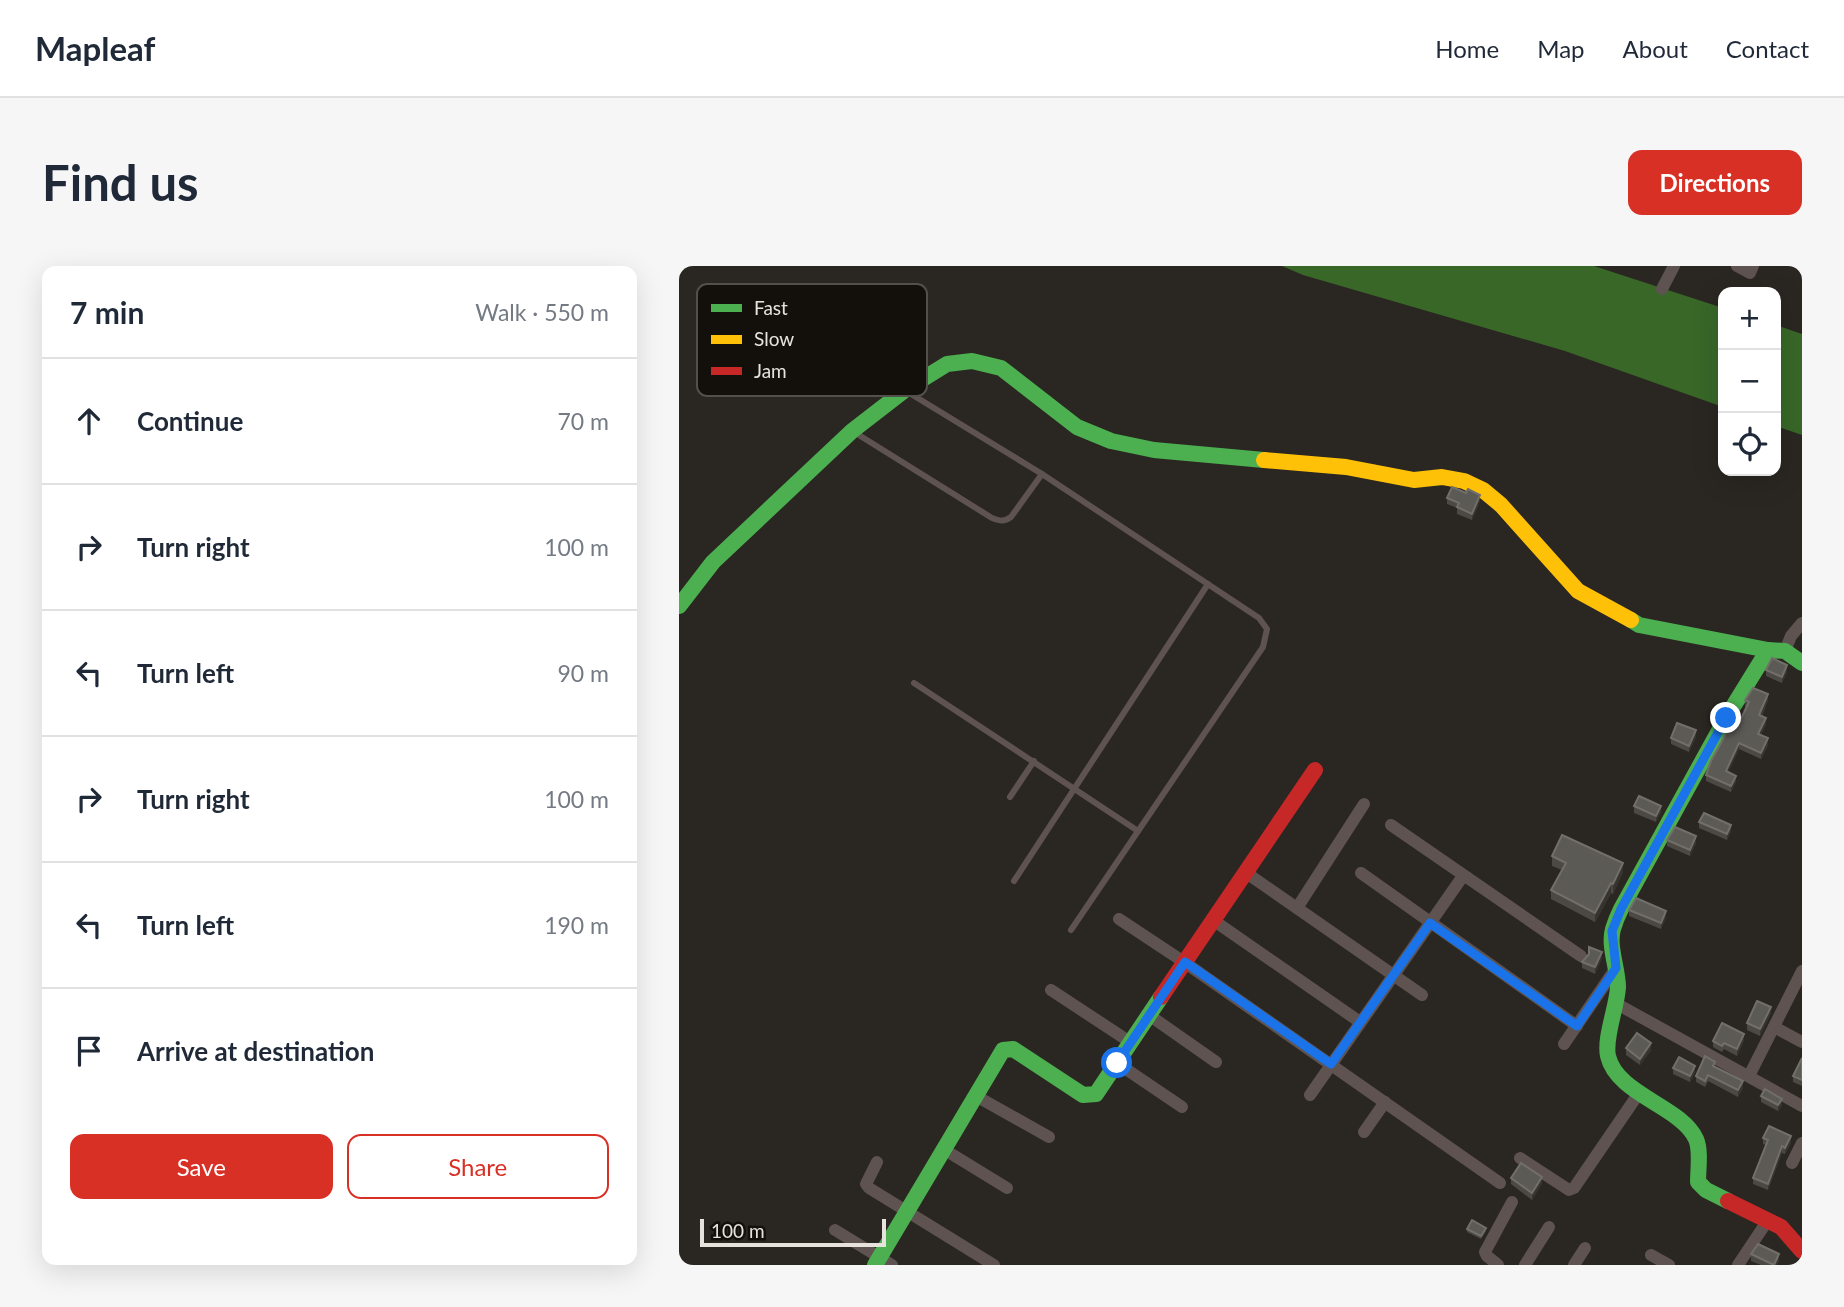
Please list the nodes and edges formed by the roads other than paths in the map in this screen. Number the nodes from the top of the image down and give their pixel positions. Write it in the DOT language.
graph roads {
  1 [pos="1674,266"];
  2 [pos="1737,266"];
  3 [pos="1753,266"];
  4 [pos="1662,289"];
  5 [pos="927,376"];
  6 [pos="897,396"];
  7 [pos="915,396"];
  8 [pos="852,431"];
  9 [pos="1042,474"];
  10 [pos="1208,584"];
  11 [pos="679,606"];
  12 [pos="1802,623"];
  13 [pos="1768,650"];
  14 [pos="1785,651"];
  15 [pos="1802,663"];
  16 [pos="914,683"];
  17 [pos="1034,761"];
  18 [pos="1315,770"];
  19 [pos="1075,788"];
  20 [pos="1010,797"];
  21 [pos="1364,804"];
  22 [pos="1391,825"];
  23 [pos="1138,831"];
  24 [pos="1245,872"];
  25 [pos="1361,873"];
  26 [pos="1462,876"];
  27 [pos="1014,881"];
  28 [pos="1297,908"];
  29 [pos="1119,919"];
  30 [pos="1213,920"];
  31 [pos="1430,923"];
  32 [pos="1071,930"];
  33 [pos="1581,956"];
  34 [pos="1185,962"];
  35 [pos="1616,968"];
  36 [pos="1394,975"];
  37 [pos="1801,976"];
  38 [pos="1051,990"];
  39 [pos="1422,995"];
  40 [pos="1617,1004"];
  41 [pos="1149,1015"];
  42 [pos="1360,1023"];
  43 [pos="1577,1026"];
  44 [pos="1775,1027"];
  45 [pos="1130,1042"];
  46 [pos="1802,1042"];
  47 [pos="1565,1044"];
  48 [pos="1216,1062"];
  49 [pos="1117,1063"];
  50 [pos="1331,1064"];
  51 [pos="1749,1076"];
  52 [pos="1639,1093"];
  53 [pos="1310,1095"];
  54 [pos="976,1096"];
  55 [pos="1385,1102"];
  56 [pos="1802,1106"];
  57 [pos="1182,1107"];
  58 [pos="1364,1132"];
  59 [pos="1049,1137"];
  60 [pos="1802,1143"];
  61 [pos="945,1150"];
  62 [pos="1520,1158"];
  63 [pos="877,1161"];
  64 [pos="1791,1163"];
  65 [pos="1500,1182"];
  66 [pos="1007,1188"];
  67 [pos="1512,1202"];
  68 [pos="907,1211"];
  69 [pos="1768,1220"];
  70 [pos="1549,1227"];
  71 [pos="835,1230"];
  72 [pos="1585,1248"];
  73 [pos="1802,1251"];
  74 [pos="1651,1255"];
  75 [pos="882,1262"];
  76 [pos="996,1262"];
  77 [pos="1498,1265"];
  78 [pos="1525,1265"];
  79 [pos="1574,1265"];
  80 [pos="1669,1265"];
  81 [pos="1738,1265"];
  1 -- 4 [label="street"];
  2 -- 3 [label="street"];
  5 -- 13 [label="street"];
  6 -- 8 [label="street"];
  7 -- 9 [label="lane"];
  8 -- 9 [label="lane"];
  8 -- 11 [label="street"];
  9 -- 10 [label="lane"];
  10 -- 19 [label="lane"];
  10 -- 23 [label="lane"];
  12 -- 14 [label="street"];
  13 -- 14 [label="street"];
  13 -- 35 [label="street"];
  14 -- 15 [label="street"];
  16 -- 17 [label="lane"];
  17 -- 19 [label="lane"];
  17 -- 20 [label="lane"];
  18 -- 24 [label="street"];
  19 -- 23 [label="lane"];
  19 -- 27 [label="lane"];
  21 -- 28 [label="street"];
  22 -- 26 [label="street"];
  23 -- 32 [label="lane"];
  24 -- 28 [label="street"];
  24 -- 30 [label="street"];
  25 -- 31 [label="street"];
  26 -- 31 [label="street"];
  26 -- 33 [label="street"];
  28 -- 36 [label="street"];
  29 -- 34 [label="street"];
  30 -- 34 [label="street"];
  30 -- 42 [label="street"];
  31 -- 36 [label="street"];
  31 -- 43 [label="street"];
  34 -- 41 [label="street"];
  34 -- 50 [label="street"];
  35 -- 40 [label="street"];
  35 -- 43 [label="street"];
  36 -- 39 [label="street"];
  36 -- 42 [label="street"];
  37 -- 44 [label="street"];
  38 -- 45 [label="street"];
  40 -- 51 [label="street"];
  40 -- 52 [label="street"];
  41 -- 45 [label="street"];
  41 -- 48 [label="street"];
  42 -- 50 [label="street"];
  43 -- 47 [label="street"];
  44 -- 46 [label="street"];
  44 -- 51 [label="street"];
  45 -- 49 [label="street"];
  49 -- 54 [label="street"];
  49 -- 57 [label="street"];
  50 -- 53 [label="street"];
  50 -- 55 [label="street"];
  51 -- 56 [label="street"];
  52 -- 62 [label="street"];
  52 -- 69 [label="street"];
  54 -- 59 [label="street"];
  54 -- 61 [label="street"];
  55 -- 58 [label="street"];
  55 -- 65 [label="street"];
  60 -- 64 [label="street"];
  61 -- 66 [label="street"];
  61 -- 68 [label="street"];
  63 -- 68 [label="street"];
  67 -- 77 [label="street"];
  68 -- 75 [label="street"];
  68 -- 76 [label="street"];
  69 -- 73 [label="street"];
  69 -- 81 [label="street"];
  70 -- 78 [label="street"];
  71 -- 75 [label="street"];
  72 -- 79 [label="street"];
  74 -- 80 [label="street"];
}
